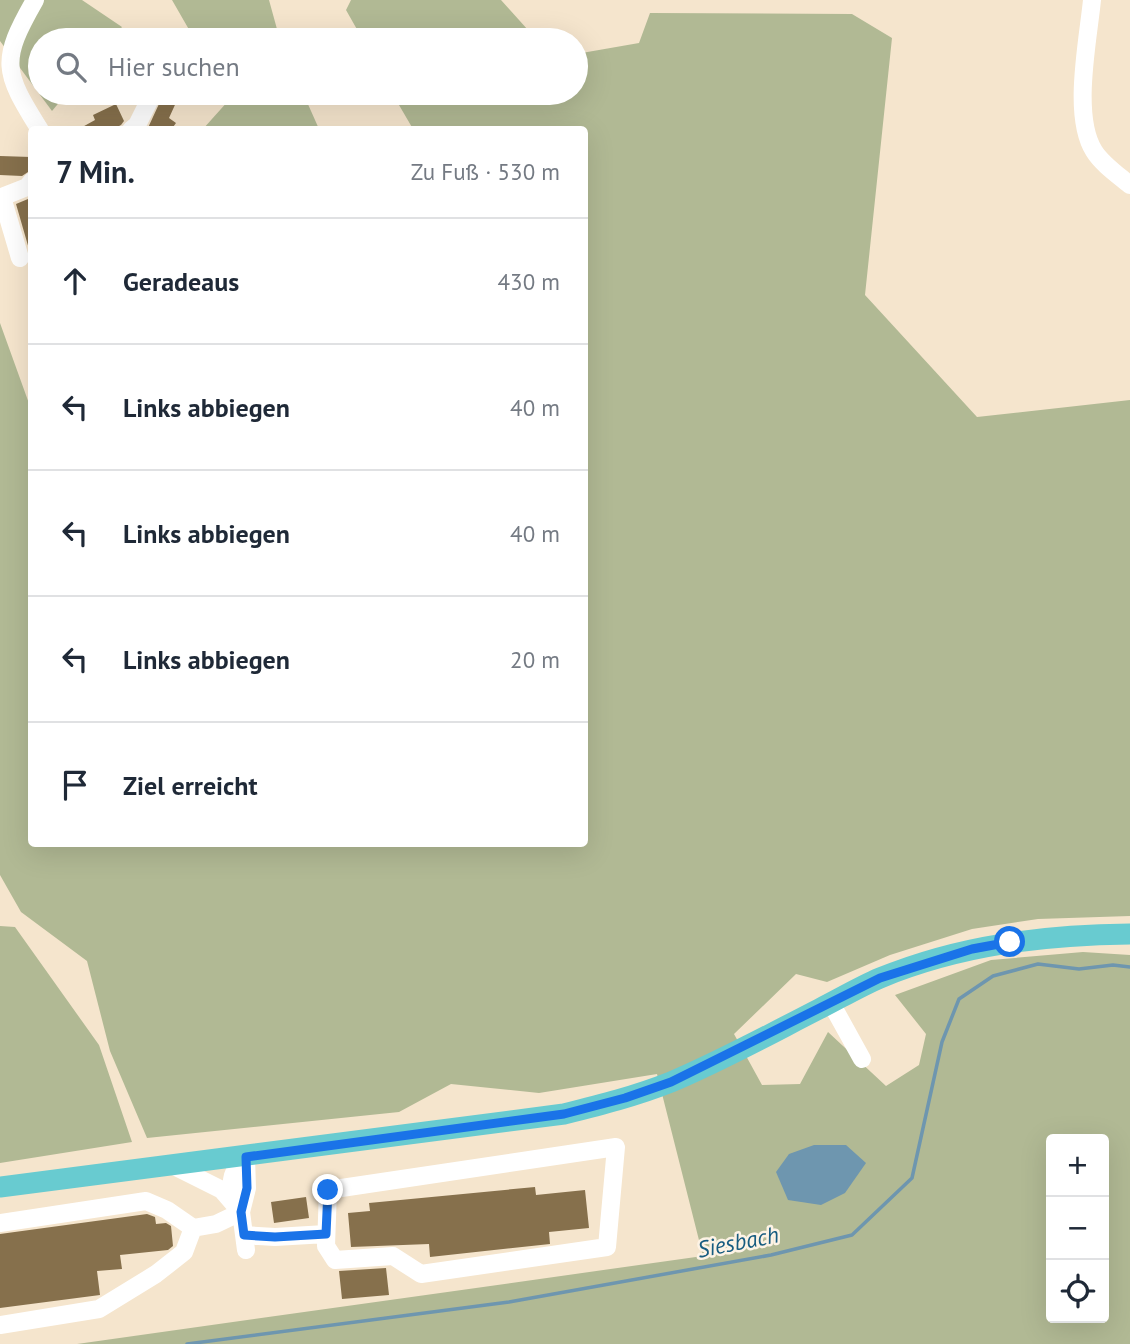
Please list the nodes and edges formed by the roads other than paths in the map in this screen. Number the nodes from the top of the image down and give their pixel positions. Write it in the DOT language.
graph roads {
  1 [pos="35,0"];
  2 [pos="1091,0"];
  3 [pos="147,105"];
  4 [pos="37,126"];
  5 [pos="136,126"];
  6 [pos="1130,185"];
  7 [pos="28,186"];
  8 [pos="20,258"];
  9 [pos="1130,934"];
  10 [pos="831,1003"];
  11 [pos="862,1059"];
  12 [pos="246,1157"];
  13 [pos="174,1166"];
  14 [pos="0,1187"];
  15 [pos="236,1205"];
  16 [pos="0,1223"];
  17 [pos="194,1228"];
  18 [pos="326,1234"];
  19 [pos="0,1325"];
  1 -- 4 [label="street"];
  2 -- 6 [label="street"];
  3 -- 5 [label="street"];
  7 -- 8 [label="street"];
  9 -- 10 [label="main road"];
  10 -- 11 [label="street"];
  10 -- 12 [label="main road"];
  12 -- 13 [label="main road"];
  12 -- 15 [label="street"];
  13 -- 14 [label="main road"];
  13 -- 15 [label="street"];
  15 -- 17 [label="street"];
  15 -- 18 [label="street"];
  16 -- 17 [label="street"];
  17 -- 19 [label="street"];
  18 -- 18 [label="street"];
}
